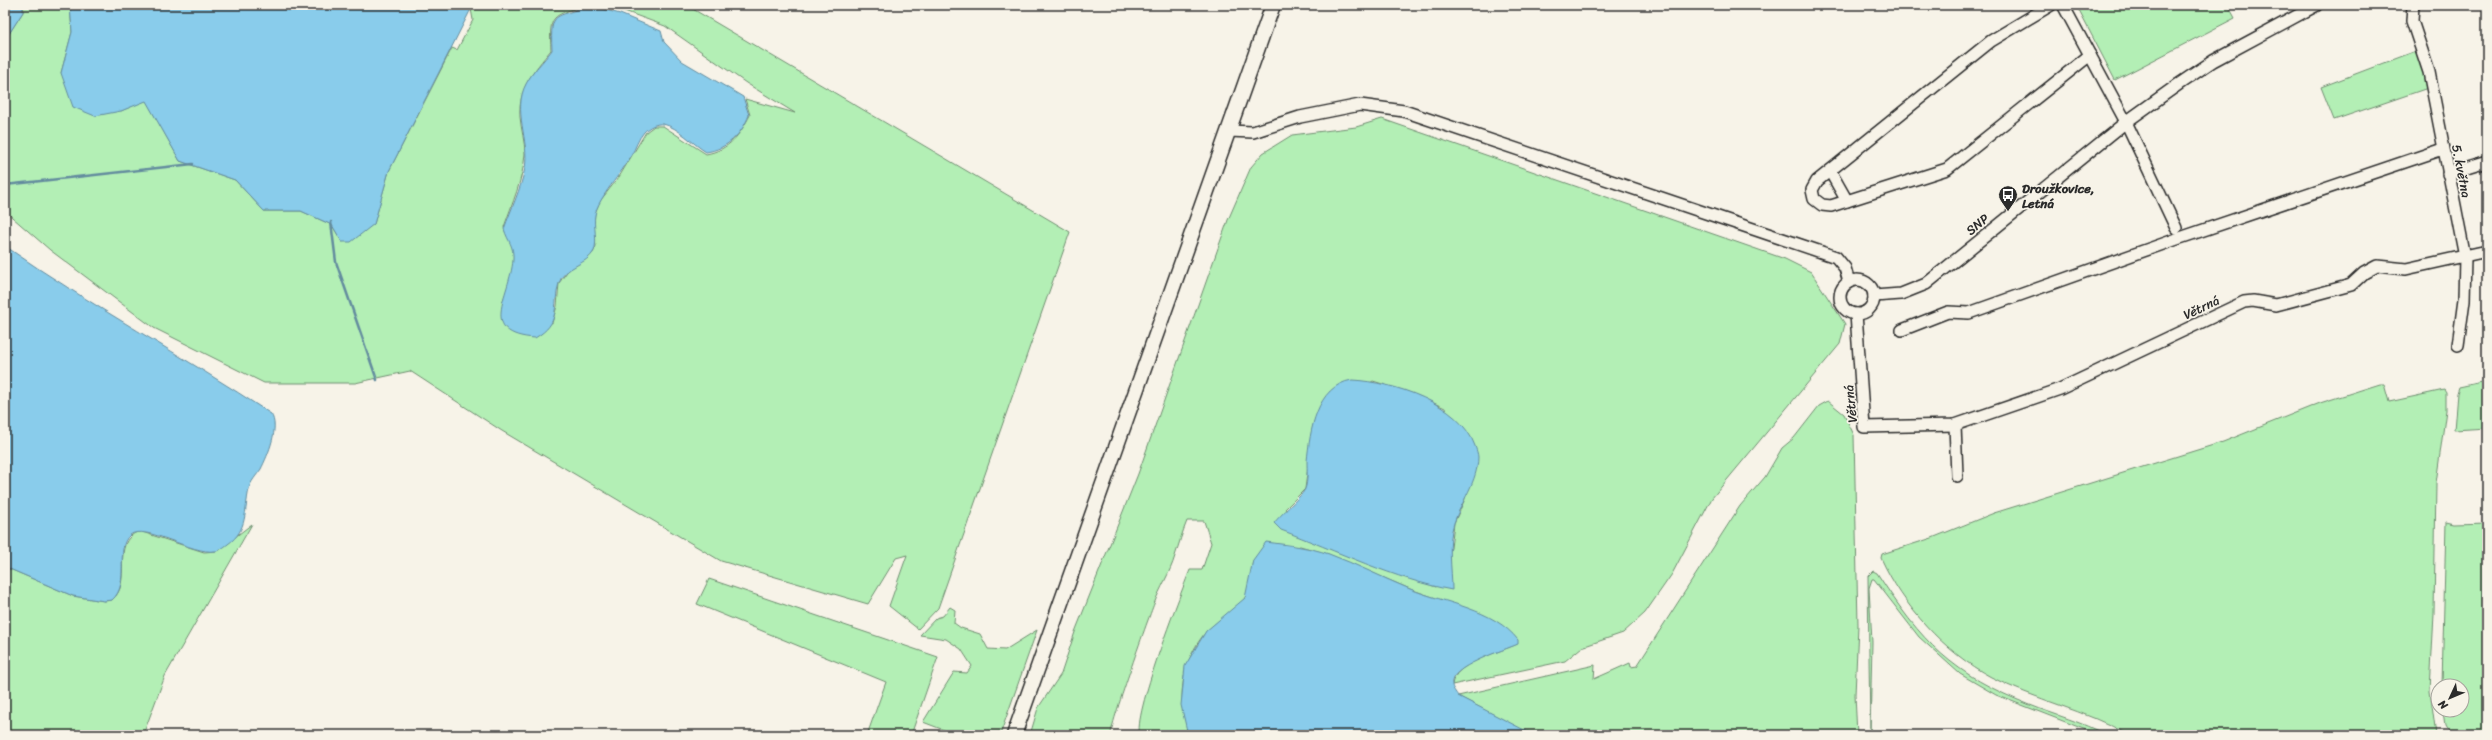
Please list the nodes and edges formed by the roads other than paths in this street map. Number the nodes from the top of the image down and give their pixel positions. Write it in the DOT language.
graph roads {
  1 [pos="1273,5"];
  2 [pos="2051,5"];
  3 [pos="2063,5"];
  4 [pos="2317,5"];
  5 [pos="2413,5"];
  6 [pos="2090,55"];
  7 [pos="2126,122"];
  8 [pos="1228,131"];
  9 [pos="2443,149"];
  10 [pos="2487,162"];
  11 [pos="1830,171"];
  12 [pos="2448,174"];
  13 [pos="1847,201"];
  14 [pos="2176,228"];
  15 [pos="2487,251"];
  16 [pos="2465,257"];
  17 [pos="1849,282"];
  18 [pos="1874,296"];
  19 [pos="1856,314"];
  20 [pos="1902,330"];
  21 [pos="2458,345"];
  22 [pos="1955,425"];
  23 [pos="1957,476"];
  24 [pos="1014,735"];
  1 -- 8 [label="main road"];
  2 -- 11 [label="street"];
  3 -- 6 [label="street"];
  4 -- 7 [label="street, SNP"];
  5 -- 9 [label="street, 5. května"];
  6 -- 7 [label="street"];
  6 -- 13 [label="street"];
  7 -- 14 [label="street"];
  7 -- 18 [label="street, SNP"];
  8 -- 17 [label="street"];
  8 -- 24 [label="main road"];
  9 -- 12 [label="street, 5. května"];
  9 -- 20 [label="street"];
  10 -- 12 [label="street"];
  11 -- 13 [label="street"];
  11 -- 13 [label="street"];
  12 -- 16 [label="street, 5. května"];
  15 -- 16 [label="street, Větrná"];
  16 -- 21 [label="street, 5. května"];
  16 -- 22 [label="street, Větrná"];
  17 -- 18 [label="street"];
  17 -- 19 [label="street"];
  18 -- 19 [label="street"];
  19 -- 22 [label="street, Větrná"];
  22 -- 23 [label="street"];
}
